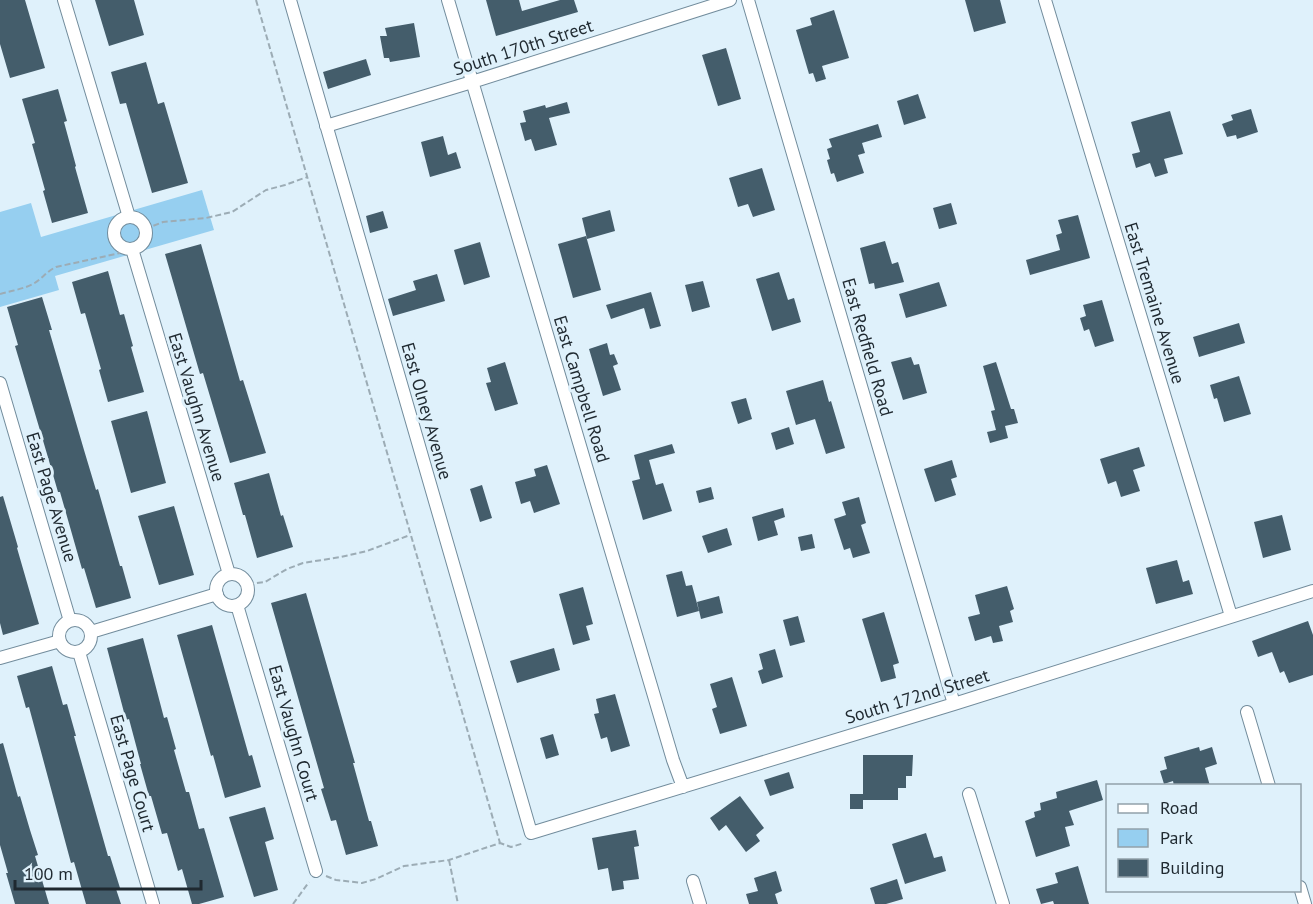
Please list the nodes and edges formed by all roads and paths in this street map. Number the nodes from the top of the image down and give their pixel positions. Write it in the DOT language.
graph roads {
  1 [pos="64,0"];
  2 [pos="256,0"];
  3 [pos="290,0"];
  4 [pos="448,0"];
  5 [pos="730,0"];
  6 [pos="748,0"];
  7 [pos="1045,0"];
  8 [pos="472,82"];
  9 [pos="326,126"];
  10 [pos="307,177"];
  11 [pos="129,217"];
  12 [pos="145,229"];
  13 [pos="128,249"];
  14 [pos="0,294"];
  15 [pos="0,383"];
  16 [pos="410,535"];
  17 [pos="228,574"];
  18 [pos="248,584"];
  19 [pos="1313,591"];
  20 [pos="217,594"];
  21 [pos="237,605"];
  22 [pos="1231,616"];
  23 [pos="70,621"];
  24 [pos="91,632"];
  25 [pos="60,641"];
  26 [pos="79,652"];
  27 [pos="0,658"];
  28 [pos="954,704"];
  29 [pos="1247,712"];
  30 [pos="1268,784"];
  31 [pos="683,786"];
  32 [pos="969,795"];
  33 [pos="531,833"];
  34 [pos="449,860"];
  35 [pos="316,871"];
  36 [pos="693,881"];
  37 [pos="153,904"];
  38 [pos="293,904"];
  39 [pos="458,904"];
  40 [pos="700,904"];
  41 [pos="1004,904"];
  1 -- 11 [label="street"];
  2 -- 10 [label="path"];
  3 -- 9 [label="street, East Olney Avenue"];
  4 -- 8 [label="street, East Campbell Road"];
  5 -- 8 [label="street, South 170th Street"];
  6 -- 28 [label="street, East Redfield Road"];
  7 -- 22 [label="street, East Tremaine Avenue"];
  8 -- 9 [label="street, South 170th Street"];
  8 -- 31 [label="street, East Campbell Road"];
  9 -- 33 [label="street, East Olney Avenue"];
  10 -- 12 [label="path"];
  10 -- 16 [label="path"];
  11 -- 12 [label="street"];
  11 -- 13 [label="street"];
  12 -- 13 [label="street"];
  13 -- 14 [label="path"];
  13 -- 17 [label="street, East Vaughn Avenue"];
  15 -- 23 [label="street, East Page Avenue"];
  16 -- 18 [label="path"];
  16 -- 34 [label="path"];
  17 -- 18 [label="street"];
  17 -- 20 [label="street"];
  18 -- 21 [label="street"];
  19 -- 22 [label="street, South 172nd Street"];
  20 -- 21 [label="street"];
  20 -- 24 [label="street"];
  21 -- 35 [label="street, East Vaughn Court"];
  22 -- 28 [label="street, South 172nd Street"];
  23 -- 24 [label="street"];
  23 -- 25 [label="street"];
  24 -- 26 [label="street"];
  25 -- 26 [label="street"];
  25 -- 27 [label="street"];
  26 -- 37 [label="street, East Page Court"];
  28 -- 31 [label="street, South 172nd Street"];
  29 -- 30 [label="street"];
  31 -- 33 [label="street, South 172nd Street"];
  32 -- 41 [label="street"];
  34 -- 35 [label="path"];
  34 -- 39 [label="path"];
  35 -- 38 [label="path"];
  36 -- 40 [label="street"];
}
